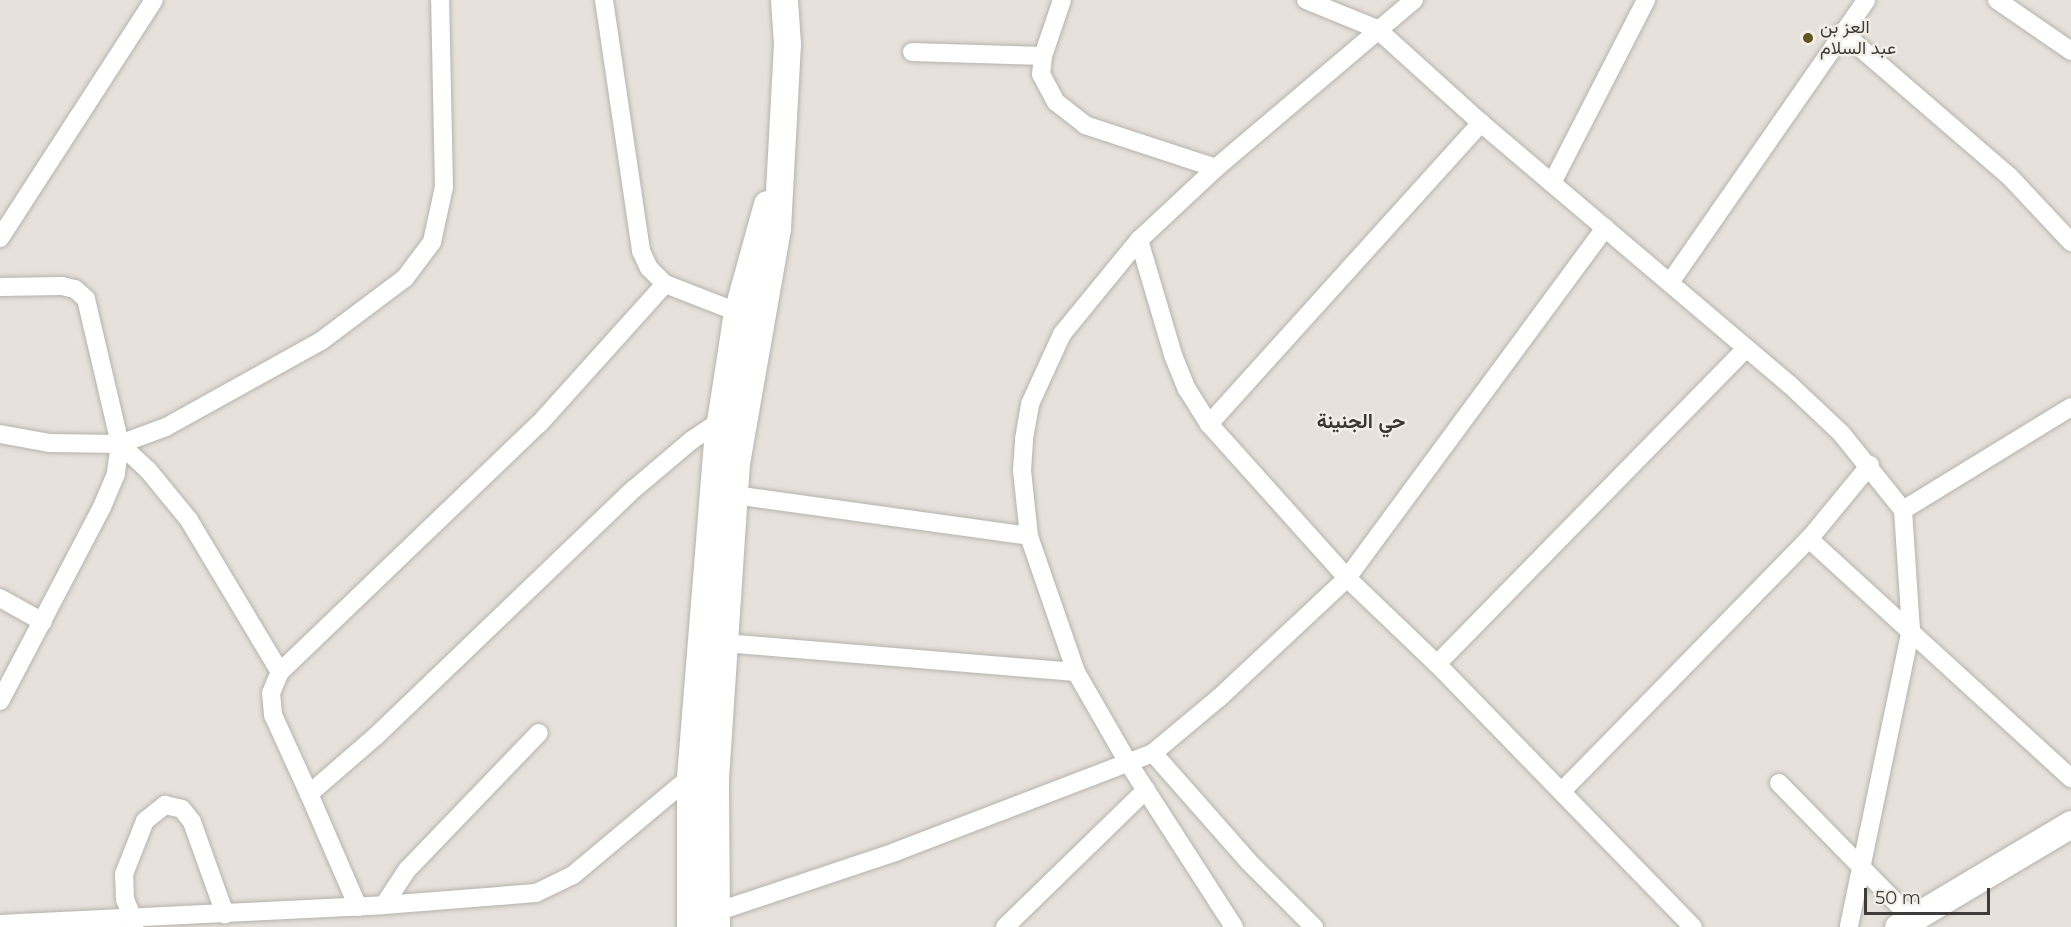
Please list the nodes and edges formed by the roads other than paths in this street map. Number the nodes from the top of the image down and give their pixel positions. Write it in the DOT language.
graph roads {
  1 [pos="154,0"];
  2 [pos="440,0"];
  3 [pos="604,0"];
  4 [pos="784,0"];
  5 [pos="1062,0"];
  6 [pos="1306,0"];
  7 [pos="1414,0"];
  8 [pos="1646,0"];
  9 [pos="1866,0"];
  10 [pos="1997,0"];
  11 [pos="1377,29"];
  12 [pos="1842,32"];
  13 [pos="2071,51"];
  14 [pos="912,52"];
  15 [pos="1043,56"];
  16 [pos="1482,123"];
  17 [pos="781,166"];
  18 [pos="1216,168"];
  19 [pos="1552,183"];
  20 [pos="1605,228"];
  21 [pos="0,238"];
  22 [pos="1139,240"];
  23 [pos="2071,242"];
  24 [pos="1671,281"];
  25 [pos="665,284"];
  26 [pos="0,287"];
  27 [pos="737,312"];
  28 [pos="1746,349"];
  29 [pos="2071,406"];
  30 [pos="732,415"];
  31 [pos="1209,424"];
  32 [pos="0,434"];
  33 [pos="120,444"];
  34 [pos="1870,465"];
  35 [pos="734,495"];
  36 [pos="1903,510"];
  37 [pos="1029,536"];
  38 [pos="1809,539"];
  39 [pos="1347,578"];
  40 [pos="0,598"];
  41 [pos="43,622"];
  42 [pos="1911,629"];
  43 [pos="723,643"];
  44 [pos="1437,664"];
  45 [pos="280,672"];
  46 [pos="1076,672"];
  47 [pos="0,700"];
  48 [pos="539,733"];
  49 [pos="1153,753"];
  50 [pos="1129,764"];
  51 [pos="690,777"];
  52 [pos="2071,778"];
  53 [pos="1779,783"];
  54 [pos="1146,790"];
  55 [pos="1562,790"];
  56 [pos="309,794"];
  57 [pos="2071,824"];
  58 [pos="1860,866"];
  59 [pos="384,905"];
  60 [pos="358,907"];
  61 [pos="225,915"];
  62 [pos="716,920"];
  63 [pos="133,921"];
  64 [pos="1905,923"];
  65 [pos="0,924"];
  66 [pos="690,927"];
  67 [pos="1005,927"];
  68 [pos="1233,927"];
  69 [pos="1314,927"];
  70 [pos="1693,927"];
  71 [pos="1849,927"];
  1 -- 21 [label="street"];
  2 -- 33 [label="street"];
  3 -- 25 [label="street"];
  4 -- 17 [label="street"];
  5 -- 15 [label="street"];
  6 -- 11 [label="street"];
  7 -- 11 [label="street"];
  8 -- 19 [label="street"];
  9 -- 12 [label="street"];
  10 -- 13 [label="street"];
  11 -- 16 [label="street"];
  11 -- 18 [label="street"];
  12 -- 23 [label="street"];
  12 -- 24 [label="street"];
  14 -- 15 [label="street"];
  15 -- 18 [label="street"];
  16 -- 19 [label="street"];
  16 -- 31 [label="street"];
  17 -- 27 [label="street"];
  17 -- 30 [label="street"];
  18 -- 22 [label="street"];
  19 -- 20 [label="street"];
  20 -- 24 [label="street"];
  20 -- 39 [label="street"];
  22 -- 31 [label="street"];
  22 -- 37 [label="street"];
  24 -- 28 [label="street"];
  25 -- 27 [label="street"];
  25 -- 45 [label="street"];
  26 -- 33 [label="street"];
  27 -- 30 [label="street"];
  28 -- 34 [label="street"];
  28 -- 44 [label="street"];
  29 -- 36 [label="street"];
  30 -- 35 [label="street"];
  30 -- 51 [label="street"];
  30 -- 56 [label="street"];
  31 -- 39 [label="street"];
  32 -- 33 [label="street"];
  33 -- 41 [label="street"];
  33 -- 45 [label="street"];
  34 -- 36 [label="street"];
  34 -- 38 [label="street"];
  35 -- 37 [label="street"];
  35 -- 43 [label="street"];
  36 -- 42 [label="street"];
  37 -- 46 [label="street"];
  38 -- 42 [label="street"];
  38 -- 55 [label="street"];
  39 -- 44 [label="street"];
  39 -- 49 [label="street"];
  40 -- 41 [label="street"];
  41 -- 47 [label="street"];
  42 -- 52 [label="street"];
  42 -- 58 [label="street"];
  43 -- 46 [label="street"];
  43 -- 62 [label="street"];
  44 -- 55 [label="street"];
  45 -- 56 [label="street"];
  46 -- 50 [label="street"];
  48 -- 59 [label="street"];
  49 -- 50 [label="street"];
  49 -- 69 [label="street"];
  50 -- 54 [label="street"];
  50 -- 62 [label="street"];
  51 -- 59 [label="street"];
  51 -- 66 [label="street"];
  53 -- 58 [label="street"];
  54 -- 67 [label="street"];
  54 -- 68 [label="street"];
  55 -- 70 [label="street"];
  56 -- 60 [label="street"];
  57 -- 64 [label="street"];
  58 -- 64 [label="street"];
  58 -- 71 [label="street"];
  59 -- 60 [label="street"];
  60 -- 61 [label="street"];
  61 -- 63 [label="street"];
  61 -- 63 [label="street"];
  63 -- 65 [label="street"];
}
